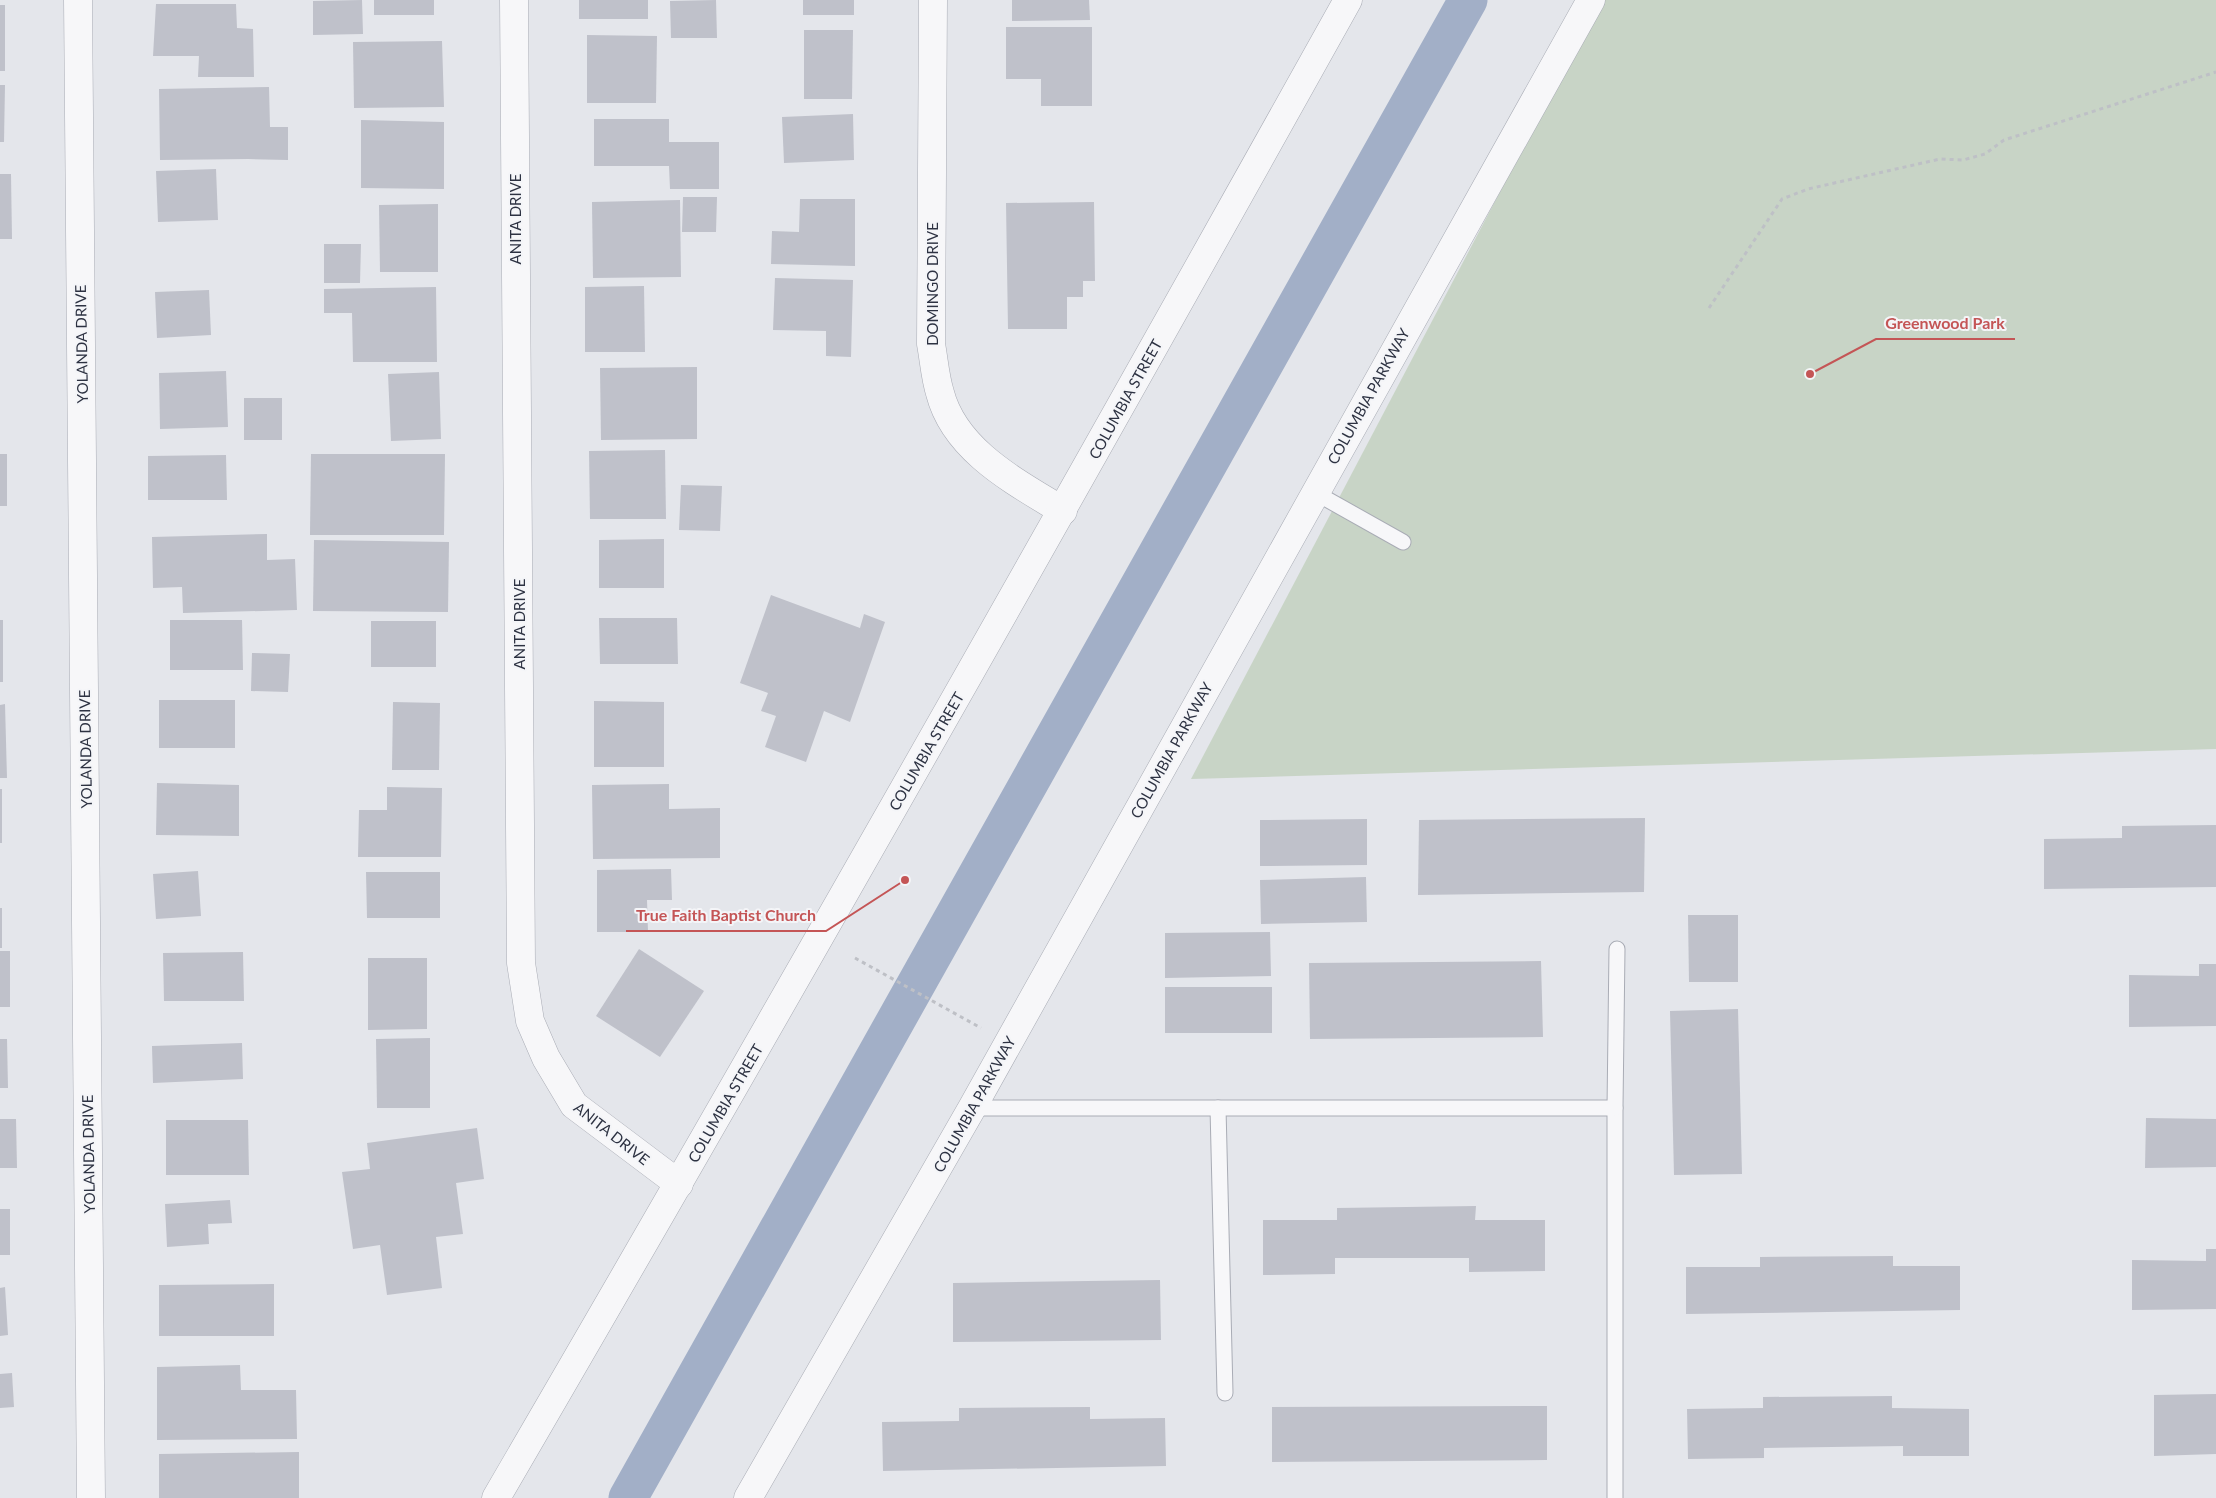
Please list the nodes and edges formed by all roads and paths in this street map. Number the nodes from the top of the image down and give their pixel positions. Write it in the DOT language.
graph roads {
  1 [pos="78,0"];
  2 [pos="514,0"];
  3 [pos="933,0"];
  4 [pos="1348,0"];
  5 [pos="1591,0"];
  6 [pos="2216,72"];
  7 [pos="1709,308"];
  8 [pos="1314,492"];
  9 [pos="1063,511"];
  10 [pos="1403,542"];
  11 [pos="1617,949"];
  12 [pos="855,958"];
  13 [pos="969,1021"];
  14 [pos="972,1108"];
  15 [pos="1218,1108"];
  16 [pos="1615,1108"];
  17 [pos="679,1184"];
  18 [pos="1225,1393"];
  19 [pos="91,1498"];
  20 [pos="496,1498"];
  21 [pos="748,1498"];
  22 [pos="1615,1498"];
  1 -- 19 [label="street, YOLANDA DRIVE"];
  2 -- 17 [label="street, ANITA DRIVE"];
  3 -- 9 [label="street, DOMINGO DRIVE"];
  4 -- 9 [label="street, COLUMBIA STREET"];
  5 -- 8 [label="street, COLUMBIA PARKWAY"];
  6 -- 7 [label="path"];
  8 -- 10 [label="lane"];
  8 -- 14 [label="street, COLUMBIA PARKWAY"];
  9 -- 17 [label="street, COLUMBIA STREET"];
  11 -- 16 [label="lane"];
  12 -- 13 [label="path"];
  14 -- 15 [label="lane"];
  14 -- 21 [label="street, COLUMBIA PARKWAY"];
  15 -- 16 [label="lane"];
  15 -- 18 [label="lane"];
  16 -- 22 [label="lane"];
  17 -- 20 [label="street, COLUMBIA STREET"];
}
